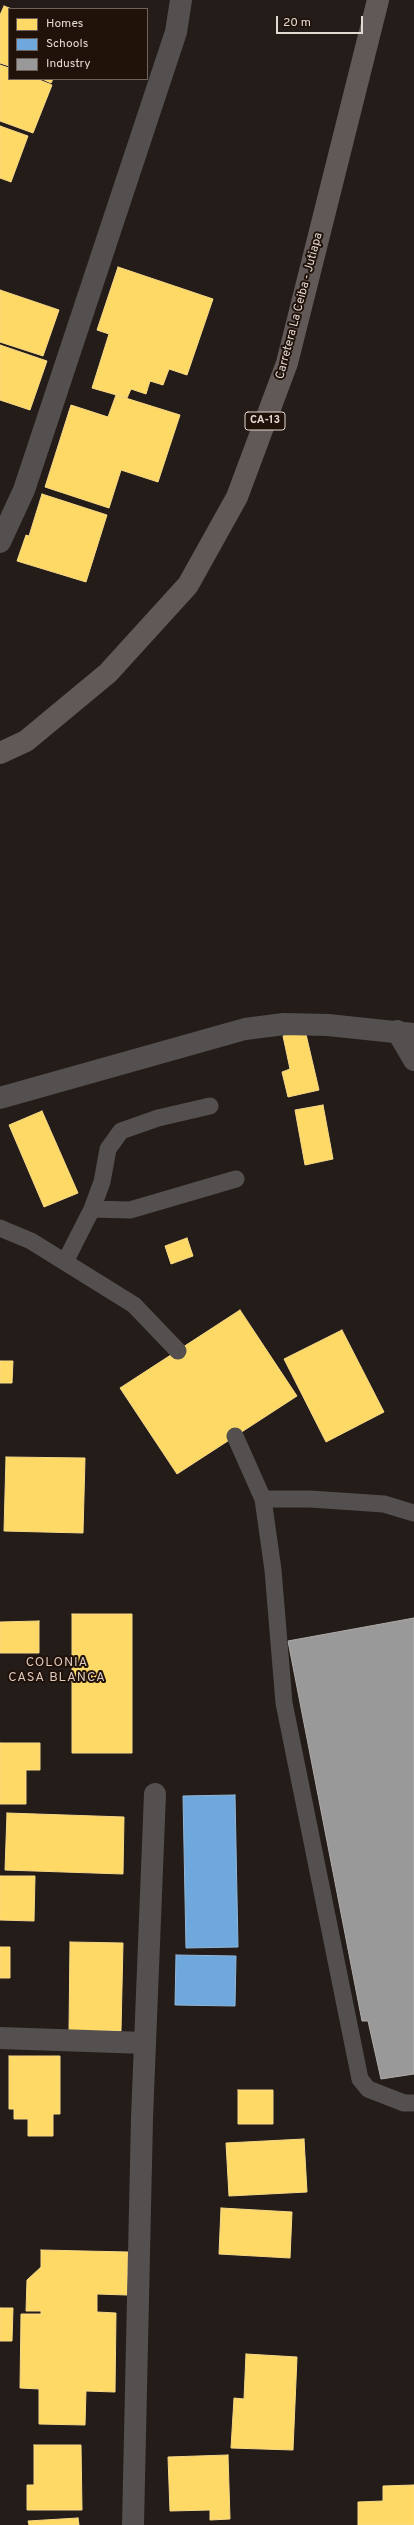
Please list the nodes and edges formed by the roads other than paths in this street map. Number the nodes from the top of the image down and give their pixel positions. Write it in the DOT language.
graph roads {
  1 [pos="181,0"];
  2 [pos="378,0"];
  3 [pos="0,542"];
  4 [pos="0,753"];
  5 [pos="406,1032"];
  6 [pos="414,1060"];
  7 [pos="0,1098"];
  8 [pos="210,1106"];
  9 [pos="236,1179"];
  10 [pos="92,1209"];
  11 [pos="0,1228"];
  12 [pos="65,1262"];
  13 [pos="178,1351"];
  14 [pos="236,1436"];
  15 [pos="263,1499"];
  16 [pos="414,1513"];
  17 [pos="155,1794"];
  18 [pos="0,2038"];
  19 [pos="145,2043"];
  20 [pos="414,2103"];
  21 [pos="133,2525"];
  1 -- 3 [label="street"];
  2 -- 4 [label="main road, Carretera La Ceiba - Jutiapa / CA-13"];
  5 -- 6 [label="street"];
  5 -- 7 [label="street"];
  8 -- 10 [label="lane"];
  9 -- 10 [label="lane"];
  10 -- 12 [label="lane"];
  11 -- 12 [label="lane"];
  12 -- 13 [label="lane"];
  14 -- 15 [label="lane"];
  15 -- 16 [label="lane"];
  15 -- 20 [label="lane"];
  17 -- 19 [label="street"];
  18 -- 19 [label="street"];
  19 -- 21 [label="street"];
}
